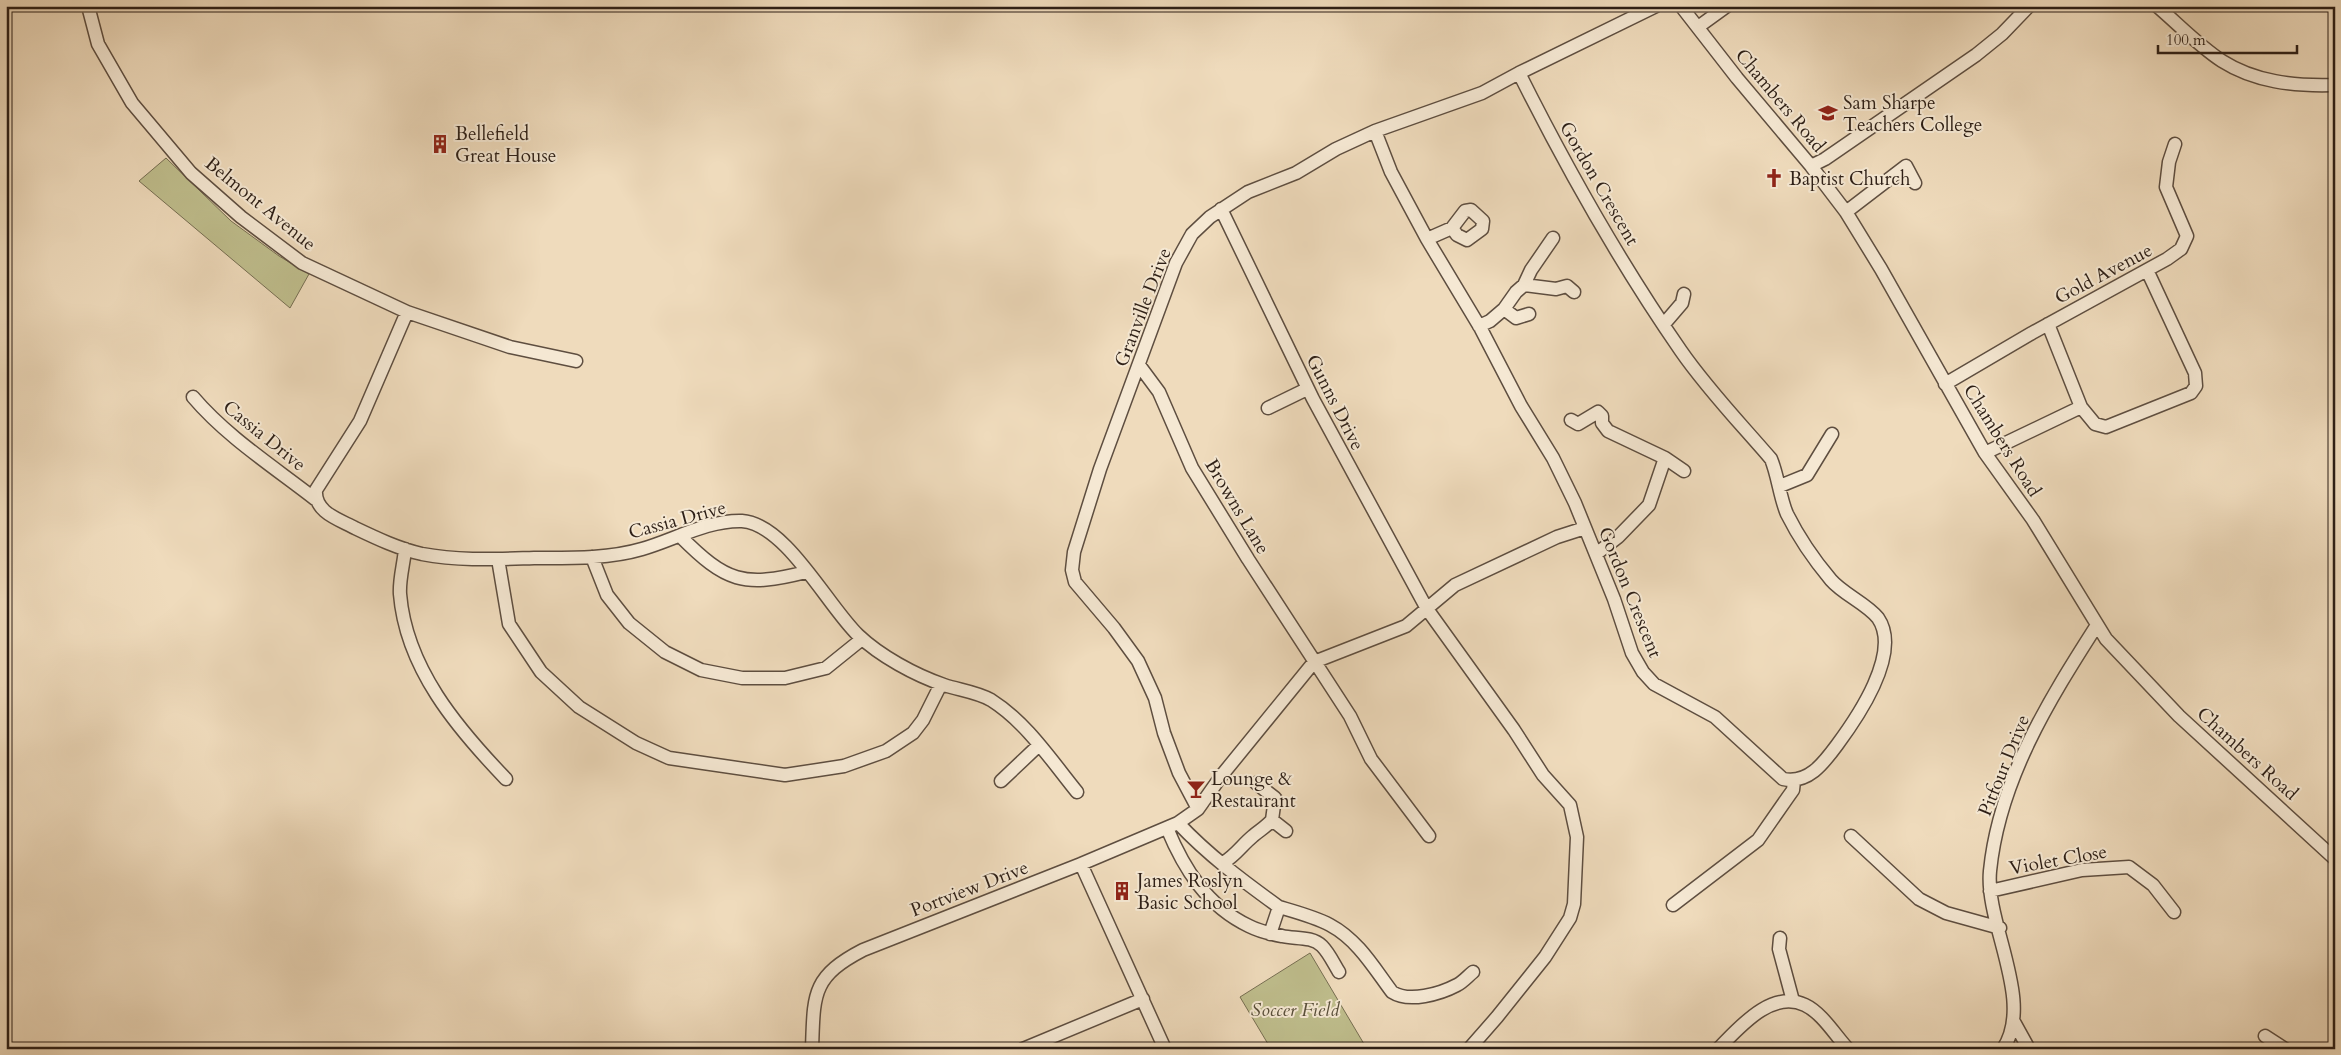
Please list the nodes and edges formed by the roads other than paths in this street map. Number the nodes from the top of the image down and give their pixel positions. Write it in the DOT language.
graph roads {
  1 [pos="88,6"];
  2 [pos="1656,6"];
  3 [pos="1682,6"];
  4 [pos="1727,6"];
  5 [pos="2029,6"];
  6 [pos="2157,6"];
  7 [pos="1698,28"];
  8 [pos="1519,73"];
  9 [pos="2335,84"];
  10 [pos="1375,131"];
  11 [pos="2175,144"];
  12 [pos="1812,166"];
  13 [pos="1915,183"];
  14 [pos="1221,209"];
  15 [pos="1846,212"];
  16 [pos="1452,228"];
  17 [pos="1554,238"];
  18 [pos="1427,239"];
  19 [pos="2147,270"];
  20 [pos="1524,285"];
  21 [pos="1574,292"];
  22 [pos="1684,294"];
  23 [pos="1504,309"];
  24 [pos="408,312"];
  25 [pos="1529,314"];
  26 [pos="1664,324"];
  27 [pos="2048,324"];
  28 [pos="1479,326"];
  29 [pos="576,361"];
  30 [pos="1139,365"];
  31 [pos="1945,384"];
  32 [pos="1307,389"];
  33 [pos="193,397"];
  34 [pos="2081,407"];
  35 [pos="1268,408"];
  36 [pos="1571,420"];
  37 [pos="1832,434"];
  38 [pos="1985,452"];
  39 [pos="1665,458"];
  40 [pos="1684,471"];
  41 [pos="1780,486"];
  42 [pos="315,499"];
  43 [pos="1585,528"];
  44 [pos="680,536"];
  45 [pos="405,548"];
  46 [pos="1596,554"];
  47 [pos="592,557"];
  48 [pos="498,559"];
  49 [pos="806,572"];
  50 [pos="1427,609"];
  51 [pos="2097,626"];
  52 [pos="862,638"];
  53 [pos="1314,662"];
  54 [pos="941,684"];
  55 [pos="1039,745"];
  56 [pos="506,779"];
  57 [pos="1001,781"];
  58 [pos="1794,781"];
  59 [pos="1256,783"];
  60 [pos="1077,792"];
  61 [pos="1198,809"];
  62 [pos="1272,820"];
  63 [pos="1172,826"];
  64 [pos="1286,830"];
  65 [pos="1429,836"];
  66 [pos="1851,836"];
  67 [pos="2335,859"];
  68 [pos="1223,863"];
  69 [pos="1081,864"];
  70 [pos="1990,891"];
  71 [pos="1673,905"];
  72 [pos="1279,907"];
  73 [pos="2174,912"];
  74 [pos="2000,928"];
  75 [pos="1270,934"];
  76 [pos="1780,938"];
  77 [pos="1339,972"];
  78 [pos="1472,972"];
  79 [pos="1143,999"];
  80 [pos="1794,1001"];
  81 [pos="2014,1022"];
  82 [pos="2265,1036"];
  83 [pos="812,1049"];
  84 [pos="1023,1049"];
  85 [pos="1165,1049"];
  86 [pos="1469,1049"];
  87 [pos="1718,1049"];
  88 [pos="1848,1049"];
  89 [pos="2003,1049"];
  90 [pos="2028,1049"];
  91 [pos="2285,1049"];
  1 -- 24 [label="street, Belmont Avenue"];
  2 -- 8 [label="street, Granville Drive"];
  3 -- 7 [label="street, Chambers Road"];
  4 -- 7 [label="street"];
  5 -- 12 [label="street"];
  6 -- 9 [label="street"];
  7 -- 12 [label="street, Chambers Road"];
  8 -- 10 [label="street, Granville Drive"];
  8 -- 26 [label="street, Gordon Crescent"];
  10 -- 14 [label="street, Granville Drive"];
  10 -- 18 [label="street, Gordon Crescent"];
  11 -- 19 [label="street, Gold Avenue"];
  12 -- 15 [label="street, Chambers Road"];
  13 -- 15 [label="street"];
  14 -- 30 [label="street, Granville Drive"];
  14 -- 32 [label="street, Gunns Drive"];
  15 -- 31 [label="street, Chambers Road"];
  16 -- 18 [label="street"];
  17 -- 20 [label="street"];
  18 -- 28 [label="street, Gordon Crescent"];
  19 -- 27 [label="street, Gold Avenue"];
  19 -- 34 [label="street"];
  20 -- 21 [label="street"];
  20 -- 23 [label="street"];
  22 -- 26 [label="street"];
  23 -- 25 [label="street"];
  23 -- 28 [label="street"];
  24 -- 29 [label="street, Belmont Avenue"];
  24 -- 42 [label="street, Cassia Drive"];
  26 -- 41 [label="street, Gordon Crescent"];
  27 -- 31 [label="street, Gold Avenue"];
  27 -- 34 [label="street"];
  28 -- 43 [label="street, Gordon Crescent"];
  30 -- 53 [label="street, Browns Lane"];
  30 -- 61 [label="street, Granville Drive"];
  31 -- 38 [label="street, Chambers Road"];
  32 -- 35 [label="street"];
  32 -- 50 [label="street, Gunns Drive"];
  33 -- 42 [label="street, Cassia Drive"];
  34 -- 38 [label="street"];
  36 -- 39 [label="street"];
  37 -- 41 [label="street"];
  38 -- 51 [label="street, Chambers Road"];
  39 -- 40 [label="street"];
  39 -- 46 [label="street"];
  41 -- 58 [label="street, Gordon Crescent"];
  42 -- 45 [label="street, Cassia Drive"];
  43 -- 46 [label="street, Gordon Crescent"];
  43 -- 50 [label="street"];
  44 -- 47 [label="street, Cassia Drive"];
  44 -- 49 [label="street"];
  44 -- 49 [label="street, Cassia Drive"];
  45 -- 48 [label="street, Cassia Drive"];
  45 -- 56 [label="street"];
  46 -- 58 [label="street, Gordon Crescent"];
  47 -- 48 [label="street, Cassia Drive"];
  47 -- 52 [label="street"];
  48 -- 54 [label="street"];
  49 -- 52 [label="street, Cassia Drive"];
  50 -- 53 [label="street"];
  50 -- 86 [label="street, Gunns Drive"];
  51 -- 67 [label="street, Chambers Road"];
  51 -- 70 [label="street, Pitfour Drive"];
  52 -- 54 [label="street, Cassia Drive"];
  53 -- 61 [label="street, Portview Drive"];
  53 -- 65 [label="street, Browns Lane"];
  54 -- 55 [label="street, Cassia Drive"];
  55 -- 57 [label="street"];
  55 -- 60 [label="street, Cassia Drive"];
  58 -- 71 [label="street"];
  59 -- 62 [label="street"];
  61 -- 63 [label="street, Portview Drive"];
  62 -- 64 [label="street"];
  62 -- 68 [label="street"];
  63 -- 68 [label="street"];
  63 -- 69 [label="street, Portview Drive"];
  63 -- 75 [label="street"];
  66 -- 74 [label="street"];
  68 -- 72 [label="street"];
  69 -- 79 [label="street"];
  69 -- 83 [label="street, Portview Drive"];
  70 -- 73 [label="street, Violet Close"];
  70 -- 74 [label="street, Pitfour Drive"];
  72 -- 75 [label="street"];
  72 -- 78 [label="street"];
  74 -- 81 [label="street, Pitfour Drive"];
  75 -- 77 [label="street"];
  76 -- 80 [label="street"];
  79 -- 84 [label="street"];
  79 -- 85 [label="street"];
  80 -- 87 [label="street"];
  80 -- 88 [label="street"];
  81 -- 89 [label="street, Pitfour Drive"];
  81 -- 90 [label="street"];
  82 -- 91 [label="street"];
}
